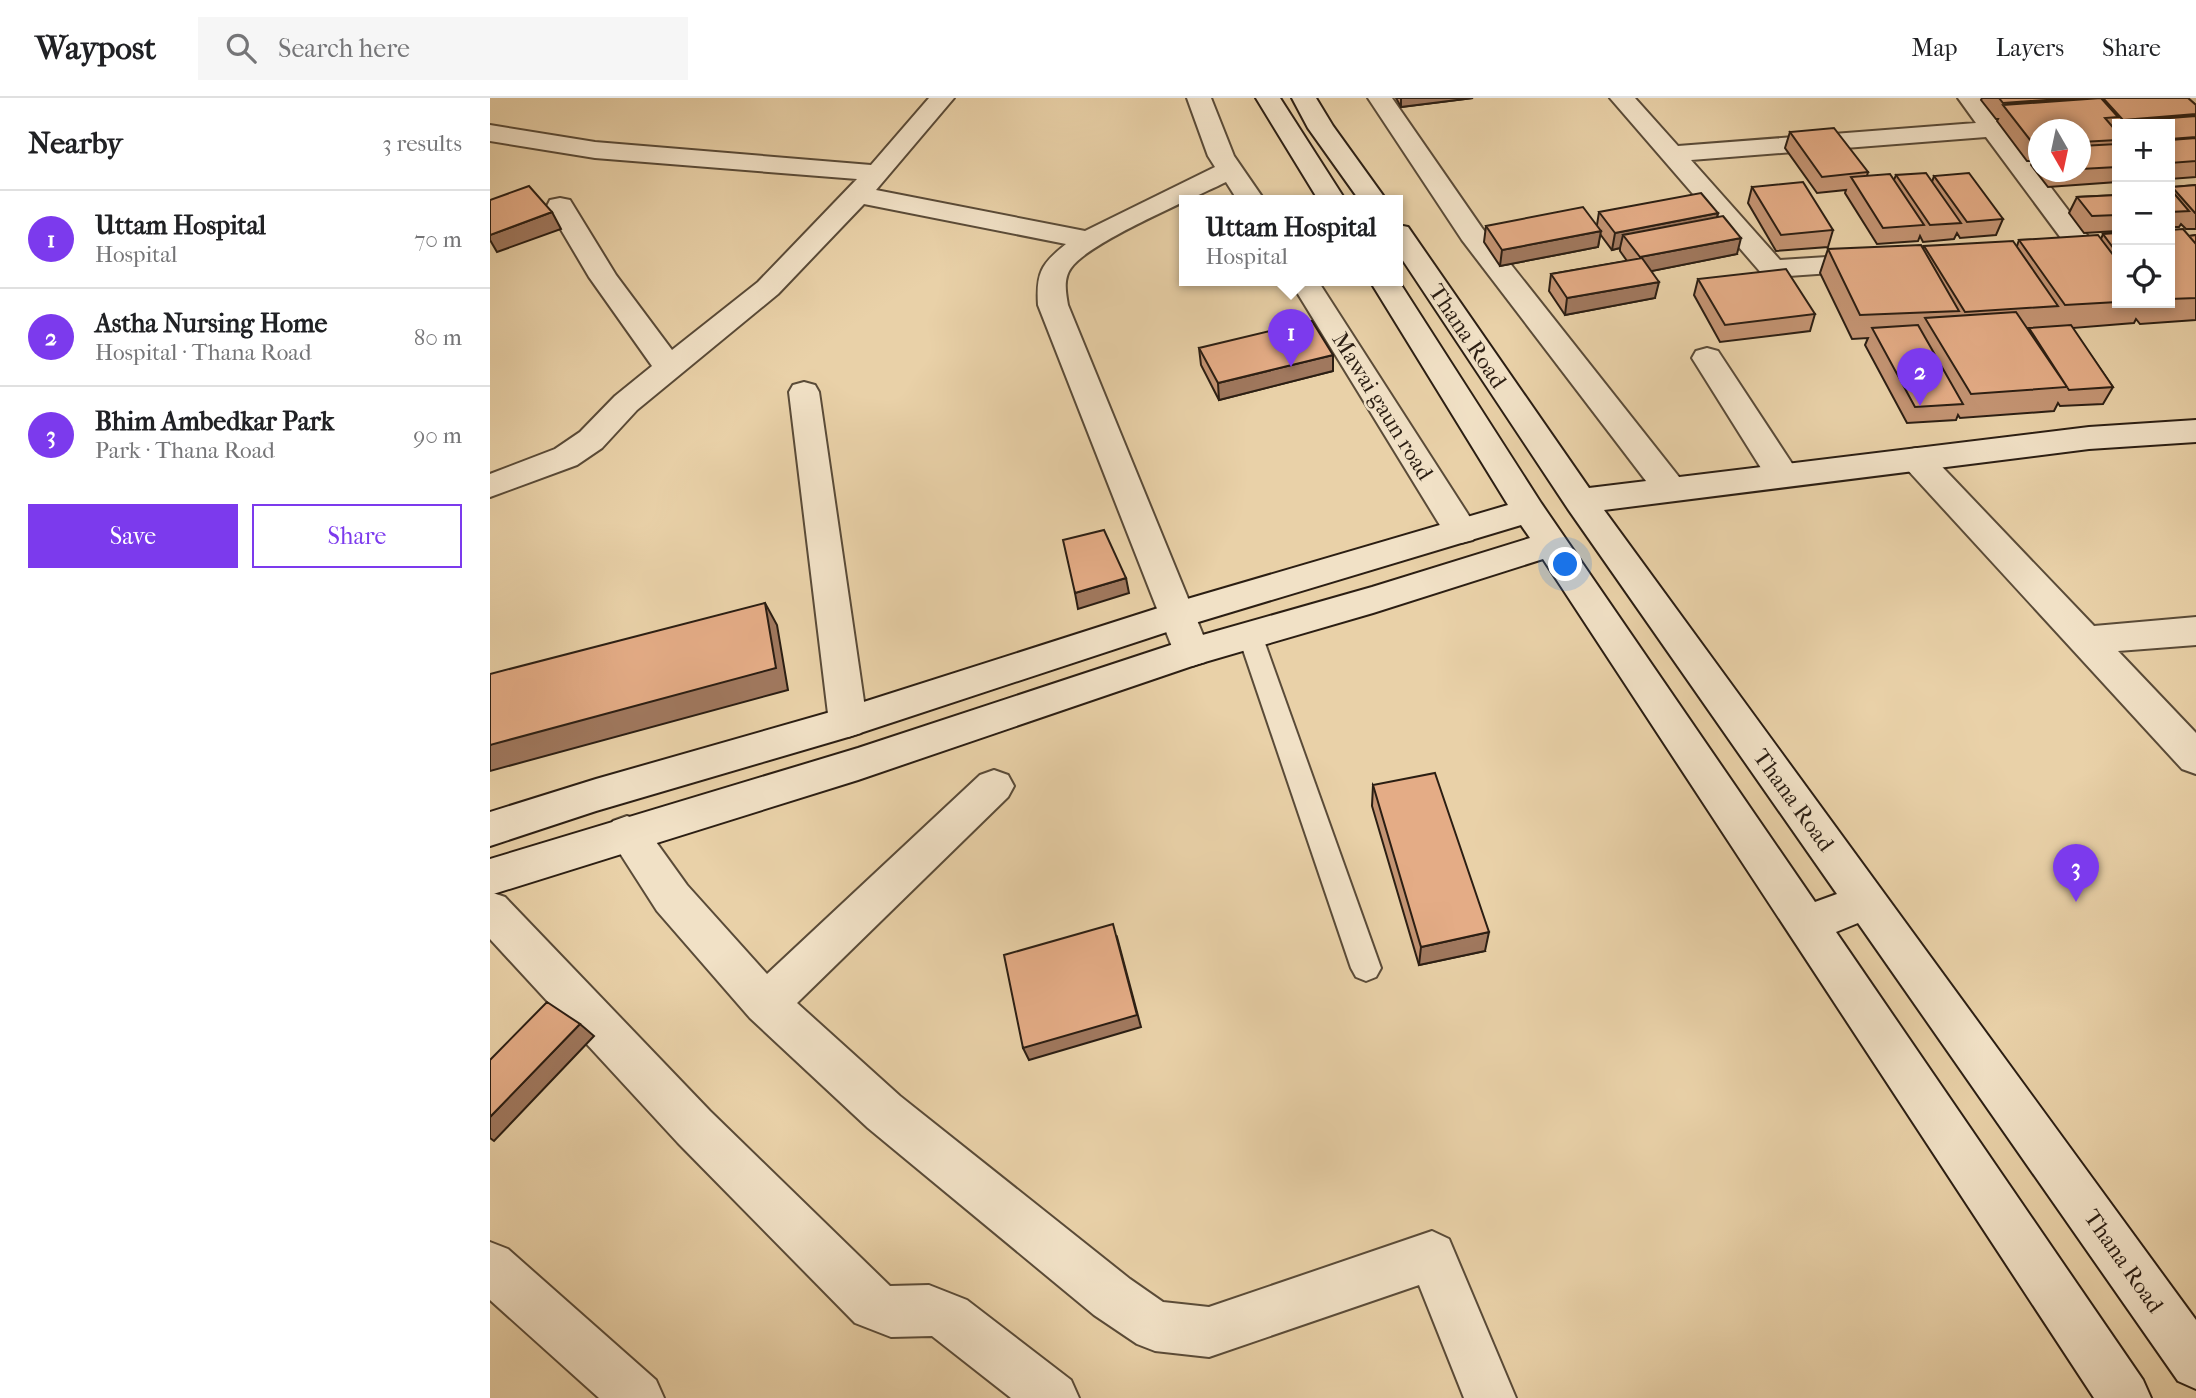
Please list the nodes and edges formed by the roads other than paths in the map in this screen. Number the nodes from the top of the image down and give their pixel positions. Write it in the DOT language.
graph roads {
  1 [pos="942,98"];
  2 [pos="1199,98"];
  3 [pos="1268,98"];
  4 [pos="1304,98"];
  5 [pos="1380,98"];
  6 [pos="1622,98"];
  7 [pos="1970,98"];
  8 [pos="1992,129"];
  9 [pos="490,133"];
  10 [pos="1673,154"];
  11 [pos="1231,169"];
  12 [pos="878,173"];
  13 [pos="855,194"];
  14 [pos="1248,195"];
  15 [pos="1329,195"];
  16 [pos="1370,195"];
  17 [pos="560,206"];
  18 [pos="1088,240"];
  19 [pos="1403,241"];
  20 [pos="2080,247"];
  21 [pos="1894,260"];
  22 [pos="1307,286"];
  23 [pos="1387,286"];
  24 [pos="1707,358"];
  25 [pos="670,369"];
  26 [pos="804,392"];
  27 [pos="2196,431"];
  28 [pos="1916,459"];
  29 [pos="1783,476"];
  30 [pos="490,486"];
  31 [pos="1671,489"];
  32 [pos="1580,501"];
  33 [pos="1529,511"];
  34 [pos="1461,531"];
  35 [pos="1551,544"];
  36 [pos="1177,615"];
  37 [pos="2196,631"];
  38 [pos="1250,635"];
  39 [pos="2085,640"];
  40 [pos="1192,652"];
  41 [pos="848,722"];
  42 [pos="1752,741"];
  43 [pos="2196,758"];
  44 [pos="1696,760"];
  45 [pos="994,786"];
  46 [pos="490,829"];
  47 [pos="627,833"];
  48 [pos="490,877"];
  49 [pos="1867,901"];
  50 [pos="490,910"];
  51 [pos="1807,925"];
  52 [pos="1366,968"];
  53 [pos="766,1004"];
  54 [pos="490,1267"];
  55 [pos="2196,1363"];
  56 [pos="638,1398"];
  57 [pos="1053,1398"];
  58 [pos="1490,1398"];
  59 [pos="2125,1398"];
  1 -- 12 [label="street"];
  2 -- 11 [label="street"];
  3 -- 15 [label="street"];
  4 -- 16 [label="street"];
  5 -- 31 [label="street"];
  6 -- 10 [label="street"];
  7 -- 8 [label="street"];
  8 -- 10 [label="street"];
  8 -- 20 [label="street"];
  9 -- 12 [label="street"];
  10 -- 21 [label="street"];
  11 -- 14 [label="street"];
  11 -- 18 [label="street"];
  12 -- 13 [label="street"];
  13 -- 18 [label="street"];
  13 -- 25 [label="street"];
  17 -- 25 [label="street"];
  18 -- 36 [label="street"];
  19 -- 32 [label="street, Thana Road"];
  22 -- 34 [label="street, Mawai gaun road"];
  23 -- 33 [label="street, Thana Road"];
  24 -- 29 [label="street"];
  25 -- 30 [label="street"];
  26 -- 41 [label="street"];
  27 -- 28 [label="street"];
  28 -- 29 [label="street"];
  28 -- 39 [label="street"];
  29 -- 31 [label="street"];
  31 -- 32 [label="street"];
  32 -- 42 [label="street, Thana Road"];
  33 -- 34 [label="street"];
  33 -- 35 [label="street, Thana Road"];
  34 -- 36 [label="street"];
  35 -- 38 [label="street"];
  35 -- 44 [label="street, Thana Road"];
  36 -- 40 [label="street"];
  36 -- 41 [label="street"];
  37 -- 39 [label="street"];
  38 -- 40 [label="street"];
  38 -- 52 [label="lane"];
  39 -- 43 [label="street"];
  40 -- 47 [label="street"];
  41 -- 46 [label="street"];
  42 -- 44 [label="street"];
  42 -- 49 [label="street, Thana Road"];
  44 -- 51 [label="street, Thana Road"];
  45 -- 53 [label="street"];
  47 -- 48 [label="street"];
  47 -- 53 [label="street"];
  49 -- 51 [label="street"];
  49 -- 55 [label="street, Thana Road"];
  50 -- 57 [label="street"];
  51 -- 59 [label="street, Thana Road"];
  53 -- 58 [label="street"];
  54 -- 56 [label="street"];
}
